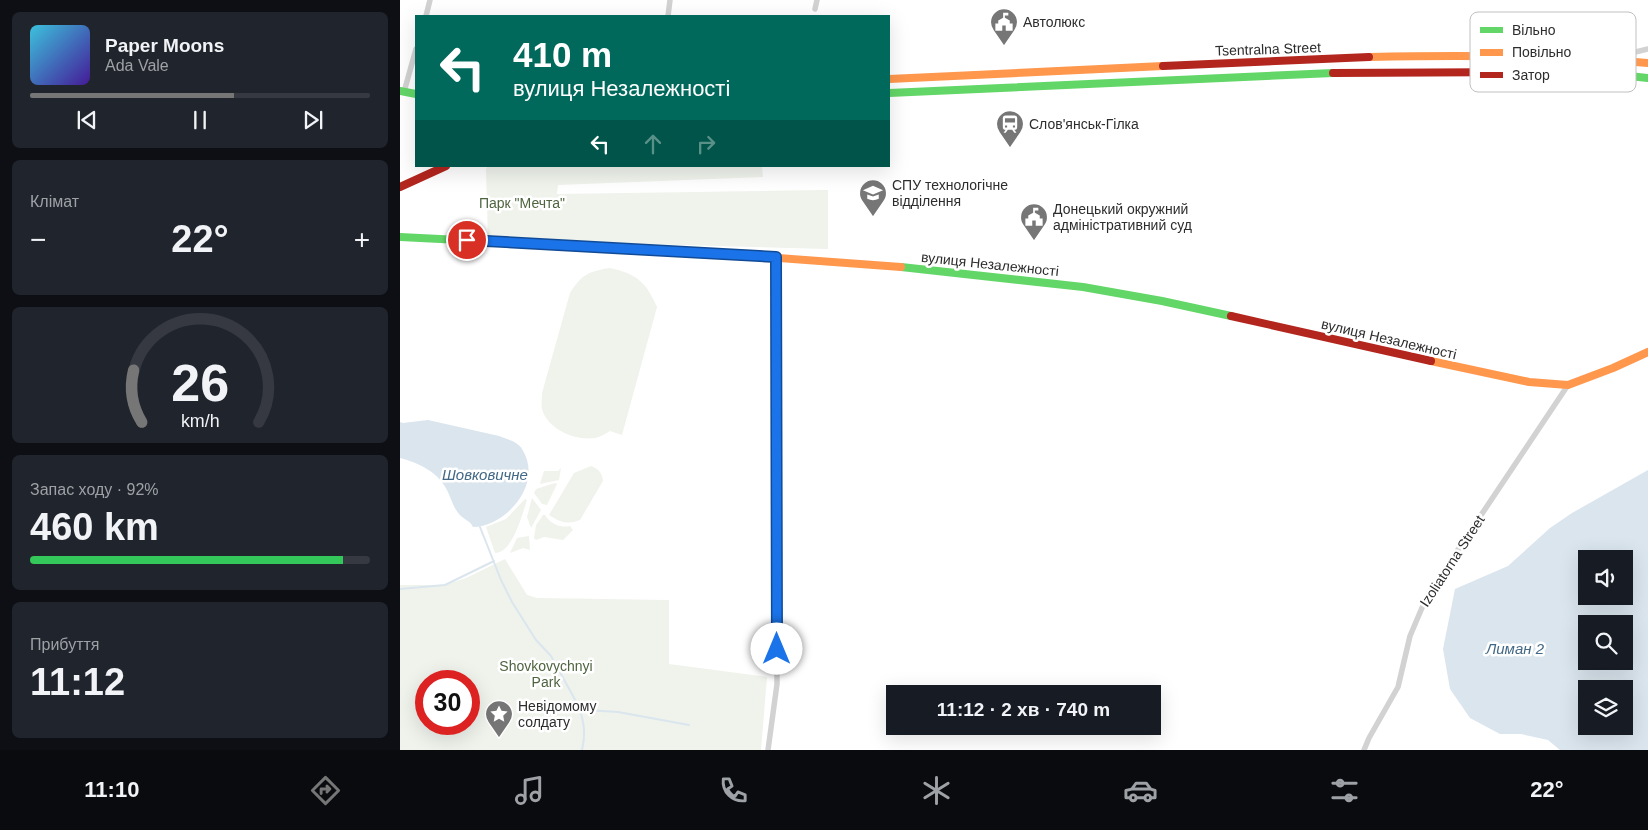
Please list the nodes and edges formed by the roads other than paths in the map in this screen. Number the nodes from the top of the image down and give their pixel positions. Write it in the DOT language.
graph roads {
  1 [pos="430,0"];
  2 [pos="670,0"];
  3 [pos="817,0"];
  4 [pos="815,10"];
  5 [pos="426,15"];
  6 [pos="668,15"];
  7 [pos="415,52"];
  8 [pos="1470,56"];
  9 [pos="1470,71"];
  10 [pos="890,79"];
  11 [pos="402,91"];
  12 [pos="890,93"];
  13 [pos="415,94"];
  14 [pos="444,167"];
  15 [pos="400,187"];
  16 [pos="400,237"];
  17 [pos="776,257"];
  18 [pos="1648,352"];
  19 [pos="1568,385"];
  20 [pos="768,750"];
  21 [pos="1364,750"];
  1 -- 5 [label="street"];
  2 -- 6 [label="street"];
  3 -- 4 [label="street"];
  7 -- 11 [label="street"];
  8 -- 10 [label="street, Tsentralna Street"];
  9 -- 12 [label="street, Tsentralna Street"];
  11 -- 13 [label="street"];
  14 -- 15 [label="street"];
  16 -- 17 [label="street, вулиця Незалежності"];
  17 -- 19 [label="street, вулиця Незалежності"];
  17 -- 20 [label="street"];
  18 -- 19 [label="street"];
  19 -- 21 [label="street, Izoliatorna Street"];
}
